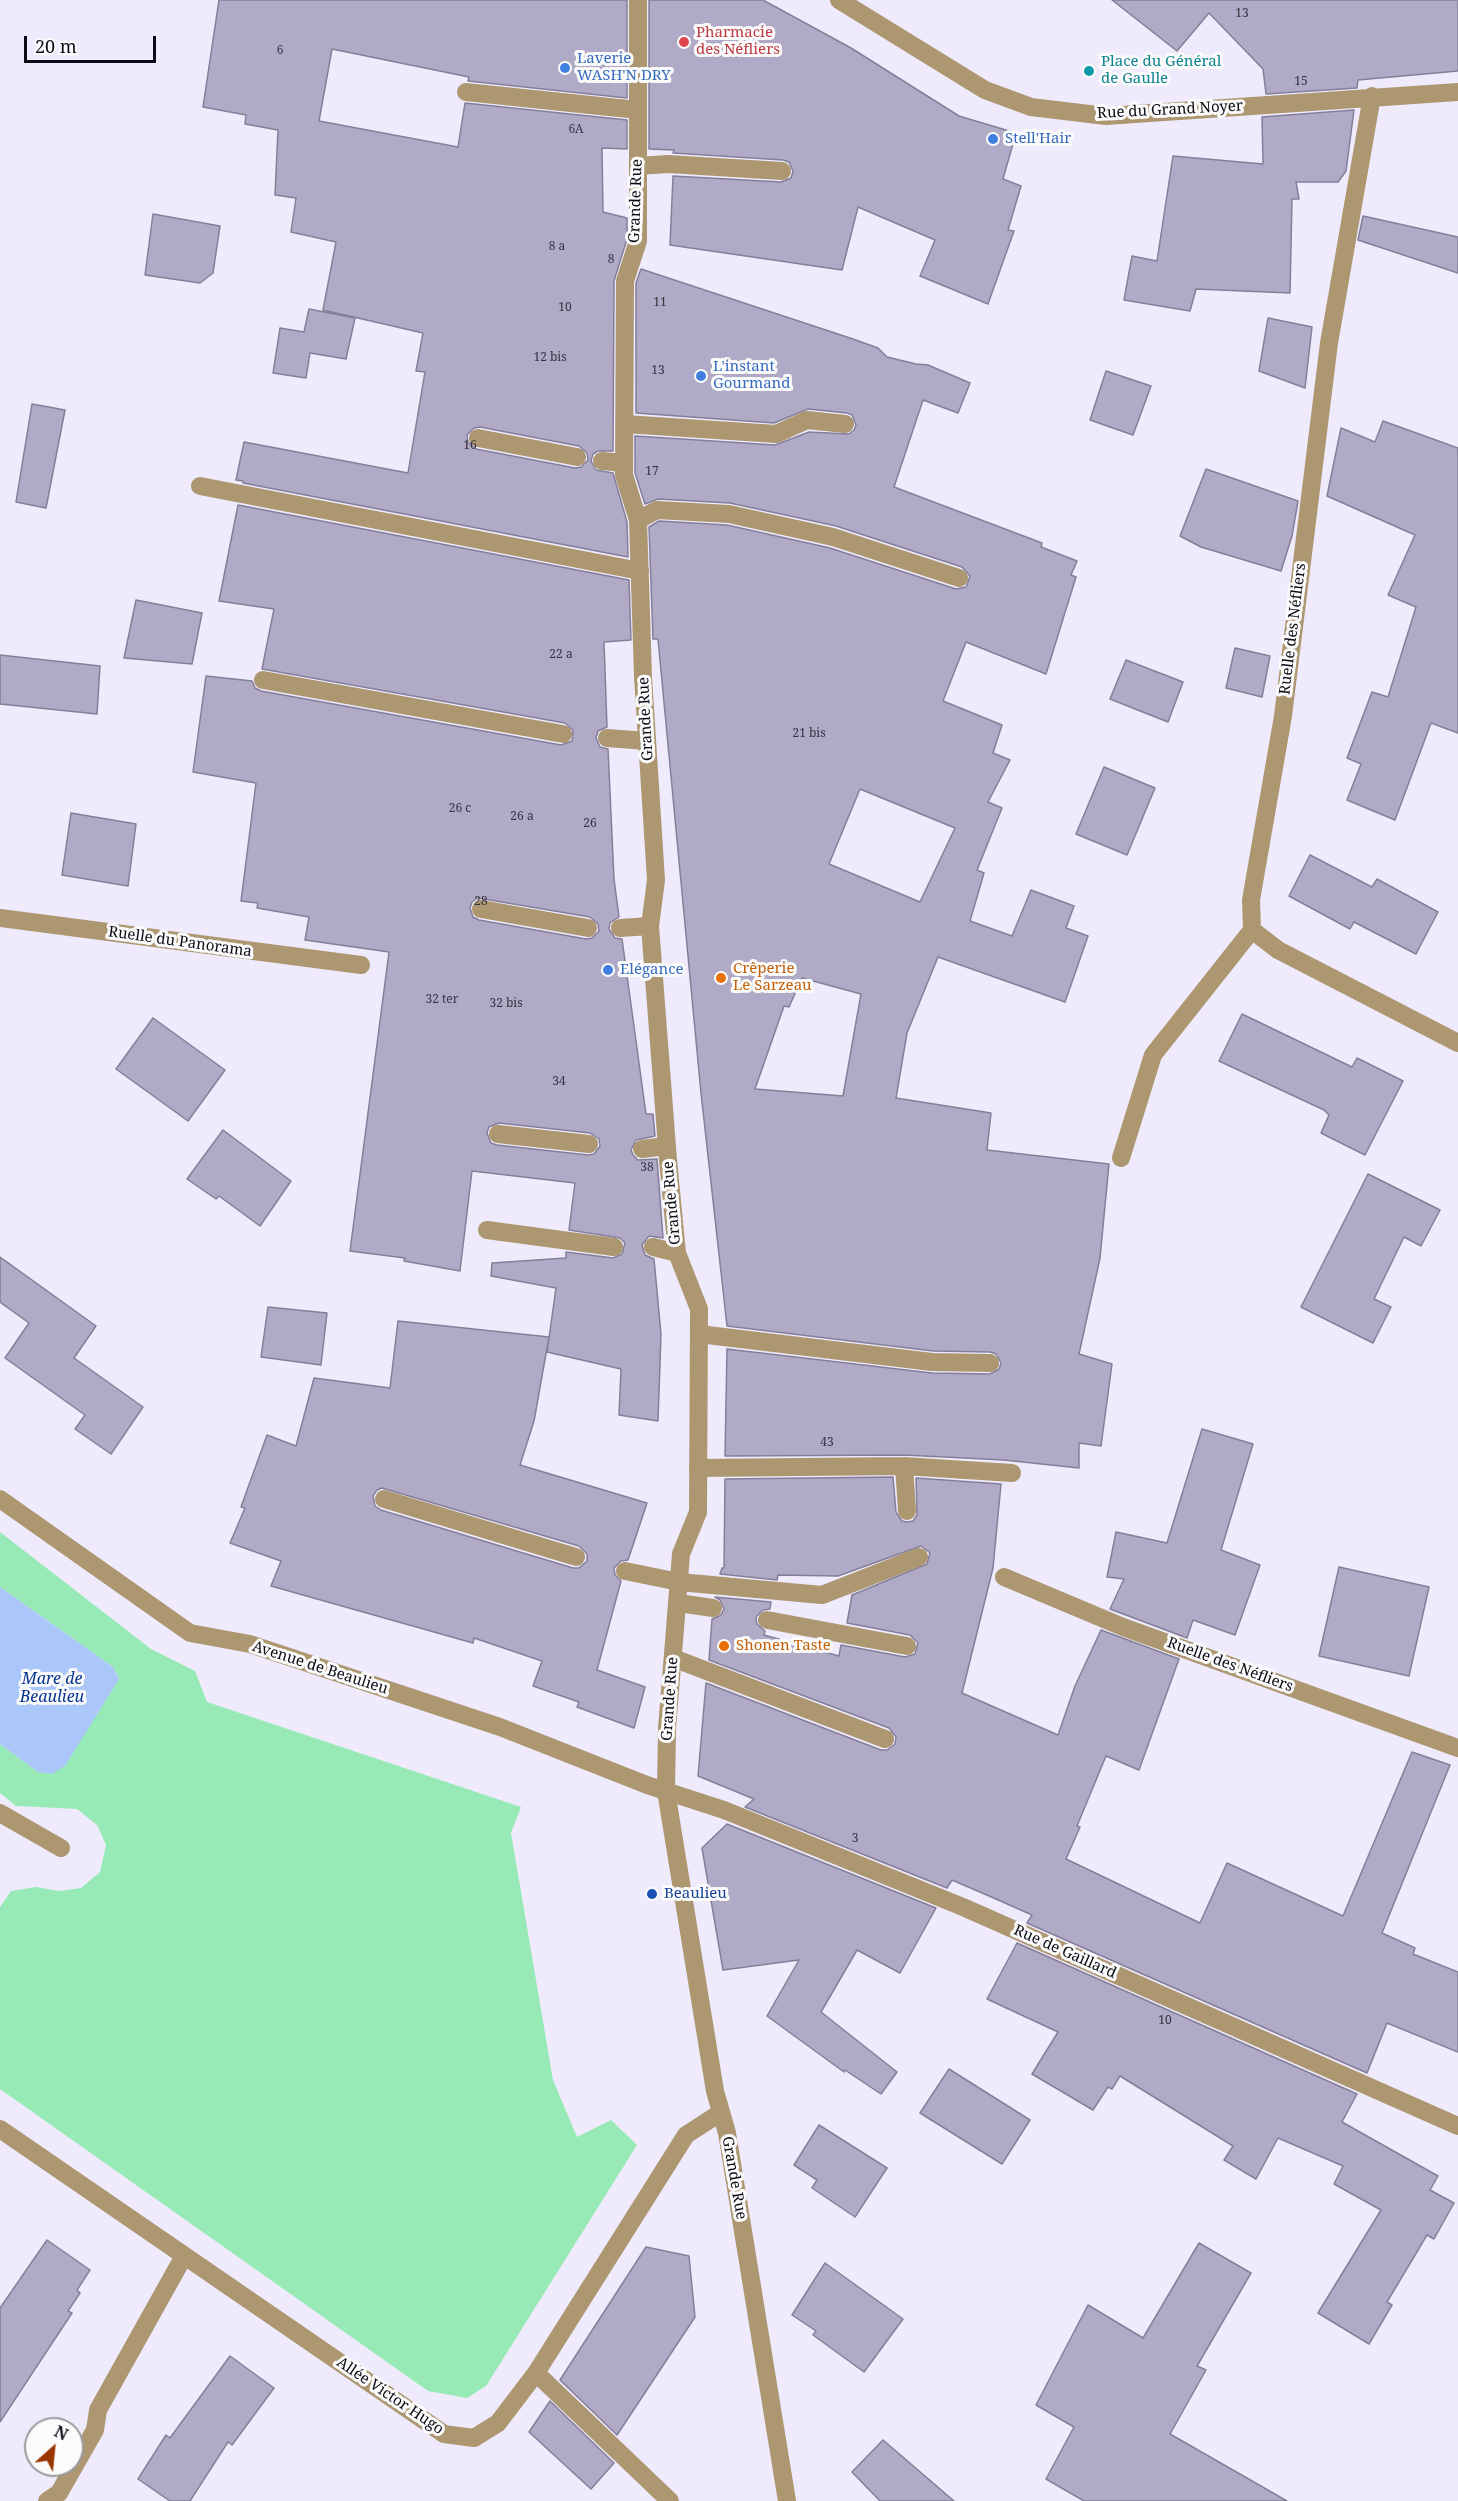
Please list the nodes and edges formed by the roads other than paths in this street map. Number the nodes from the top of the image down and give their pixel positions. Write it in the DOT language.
graph roads {
  1 [pos="638,0"];
  2 [pos="839,0"];
  3 [pos="466,92"];
  4 [pos="1458,92"];
  5 [pos="1372,96"];
  6 [pos="638,110"];
  7 [pos="638,166"];
  8 [pos="782,171"];
  9 [pos="625,424"];
  10 [pos="845,424"];
  11 [pos="478,438"];
  12 [pos="577,457"];
  13 [pos="602,461"];
  14 [pos="624,463"];
  15 [pos="200,486"];
  16 [pos="638,520"];
  17 [pos="640,571"];
  18 [pos="959,578"];
  19 [pos="263,680"];
  20 [pos="563,734"];
  21 [pos="607,738"];
  22 [pos="647,741"];
  23 [pos="481,909"];
  24 [pos="0,918"];
  25 [pos="650,926"];
  26 [pos="588,928"];
  27 [pos="620,928"];
  28 [pos="1252,930"];
  29 [pos="361,965"];
  30 [pos="1458,1043"];
  31 [pos="498,1134"];
  32 [pos="589,1144"];
  33 [pos="666,1146"];
  34 [pos="642,1149"];
  35 [pos="1122,1158"];
  36 [pos="487,1230"];
  37 [pos="614,1247"];
  38 [pos="653,1247"];
  39 [pos="677,1253"];
  40 [pos="699,1334"];
  41 [pos="990,1363"];
  42 [pos="904,1466"];
  43 [pos="698,1468"];
  44 [pos="1012,1473"];
  45 [pos="0,1499"];
  46 [pos="384,1499"];
  47 [pos="907,1511"];
  48 [pos="576,1557"];
  49 [pos="919,1557"];
  50 [pos="625,1571"];
  51 [pos="1004,1577"];
  52 [pos="679,1582"];
  53 [pos="678,1603"];
  54 [pos="713,1608"];
  55 [pos="767,1620"];
  56 [pos="907,1646"];
  57 [pos="673,1658"];
  58 [pos="885,1739"];
  59 [pos="1458,1748"];
  60 [pos="666,1791"];
  61 [pos="0,1813"];
  62 [pos="61,1848"];
  63 [pos="720,2112"];
  64 [pos="1458,2126"];
  65 [pos="0,2129"];
  66 [pos="184,2256"];
  67 [pos="536,2373"];
  68 [pos="47,2501"];
  69 [pos="670,2501"];
  70 [pos="787,2501"];
  1 -- 6 [label="street, Grande Rue"];
  2 -- 5 [label="street, Rue du Grand Noyer"];
  3 -- 6 [label="street"];
  4 -- 5 [label="street, Rue du Grand Noyer"];
  5 -- 28 [label="street, Ruelle des Néfliers"];
  6 -- 7 [label="street, Grande Rue"];
  7 -- 8 [label="street"];
  7 -- 9 [label="street, Grande Rue"];
  9 -- 10 [label="street"];
  9 -- 14 [label="street, Grande Rue"];
  11 -- 12 [label="street"];
  13 -- 14 [label="street"];
  14 -- 16 [label="street, Grande Rue"];
  15 -- 17 [label="street"];
  16 -- 17 [label="street, Grande Rue"];
  16 -- 18 [label="street"];
  17 -- 22 [label="street, Grande Rue"];
  19 -- 20 [label="street"];
  21 -- 22 [label="street"];
  22 -- 25 [label="street, Grande Rue"];
  23 -- 26 [label="street"];
  24 -- 29 [label="street, Ruelle du Panorama"];
  25 -- 27 [label="street"];
  25 -- 33 [label="street, Grande Rue"];
  28 -- 30 [label="street"];
  28 -- 35 [label="street"];
  31 -- 32 [label="street"];
  33 -- 34 [label="street"];
  33 -- 39 [label="street, Grande Rue"];
  36 -- 37 [label="street"];
  38 -- 39 [label="street"];
  39 -- 40 [label="street, Grande Rue"];
  40 -- 41 [label="street"];
  40 -- 43 [label="street, Grande Rue"];
  42 -- 43 [label="street"];
  42 -- 44 [label="street"];
  42 -- 47 [label="street"];
  43 -- 52 [label="street, Grande Rue"];
  45 -- 60 [label="street, Avenue de Beaulieu"];
  46 -- 48 [label="street"];
  49 -- 52 [label="street"];
  50 -- 52 [label="street"];
  51 -- 59 [label="street, Ruelle des Néfliers"];
  52 -- 53 [label="street, Grande Rue"];
  53 -- 54 [label="street"];
  53 -- 57 [label="street, Grande Rue"];
  55 -- 56 [label="street"];
  57 -- 58 [label="street"];
  57 -- 60 [label="street, Grande Rue"];
  60 -- 63 [label="street, Grande Rue"];
  60 -- 64 [label="street, Rue de Gaillard"];
  61 -- 62 [label="street"];
  63 -- 67 [label="street, Allée Victor Hugo"];
  63 -- 70 [label="street, Grande Rue"];
  65 -- 66 [label="street, Allée Victor Hugo"];
  66 -- 67 [label="street, Allée Victor Hugo"];
  66 -- 68 [label="street"];
  67 -- 69 [label="street"];
}
